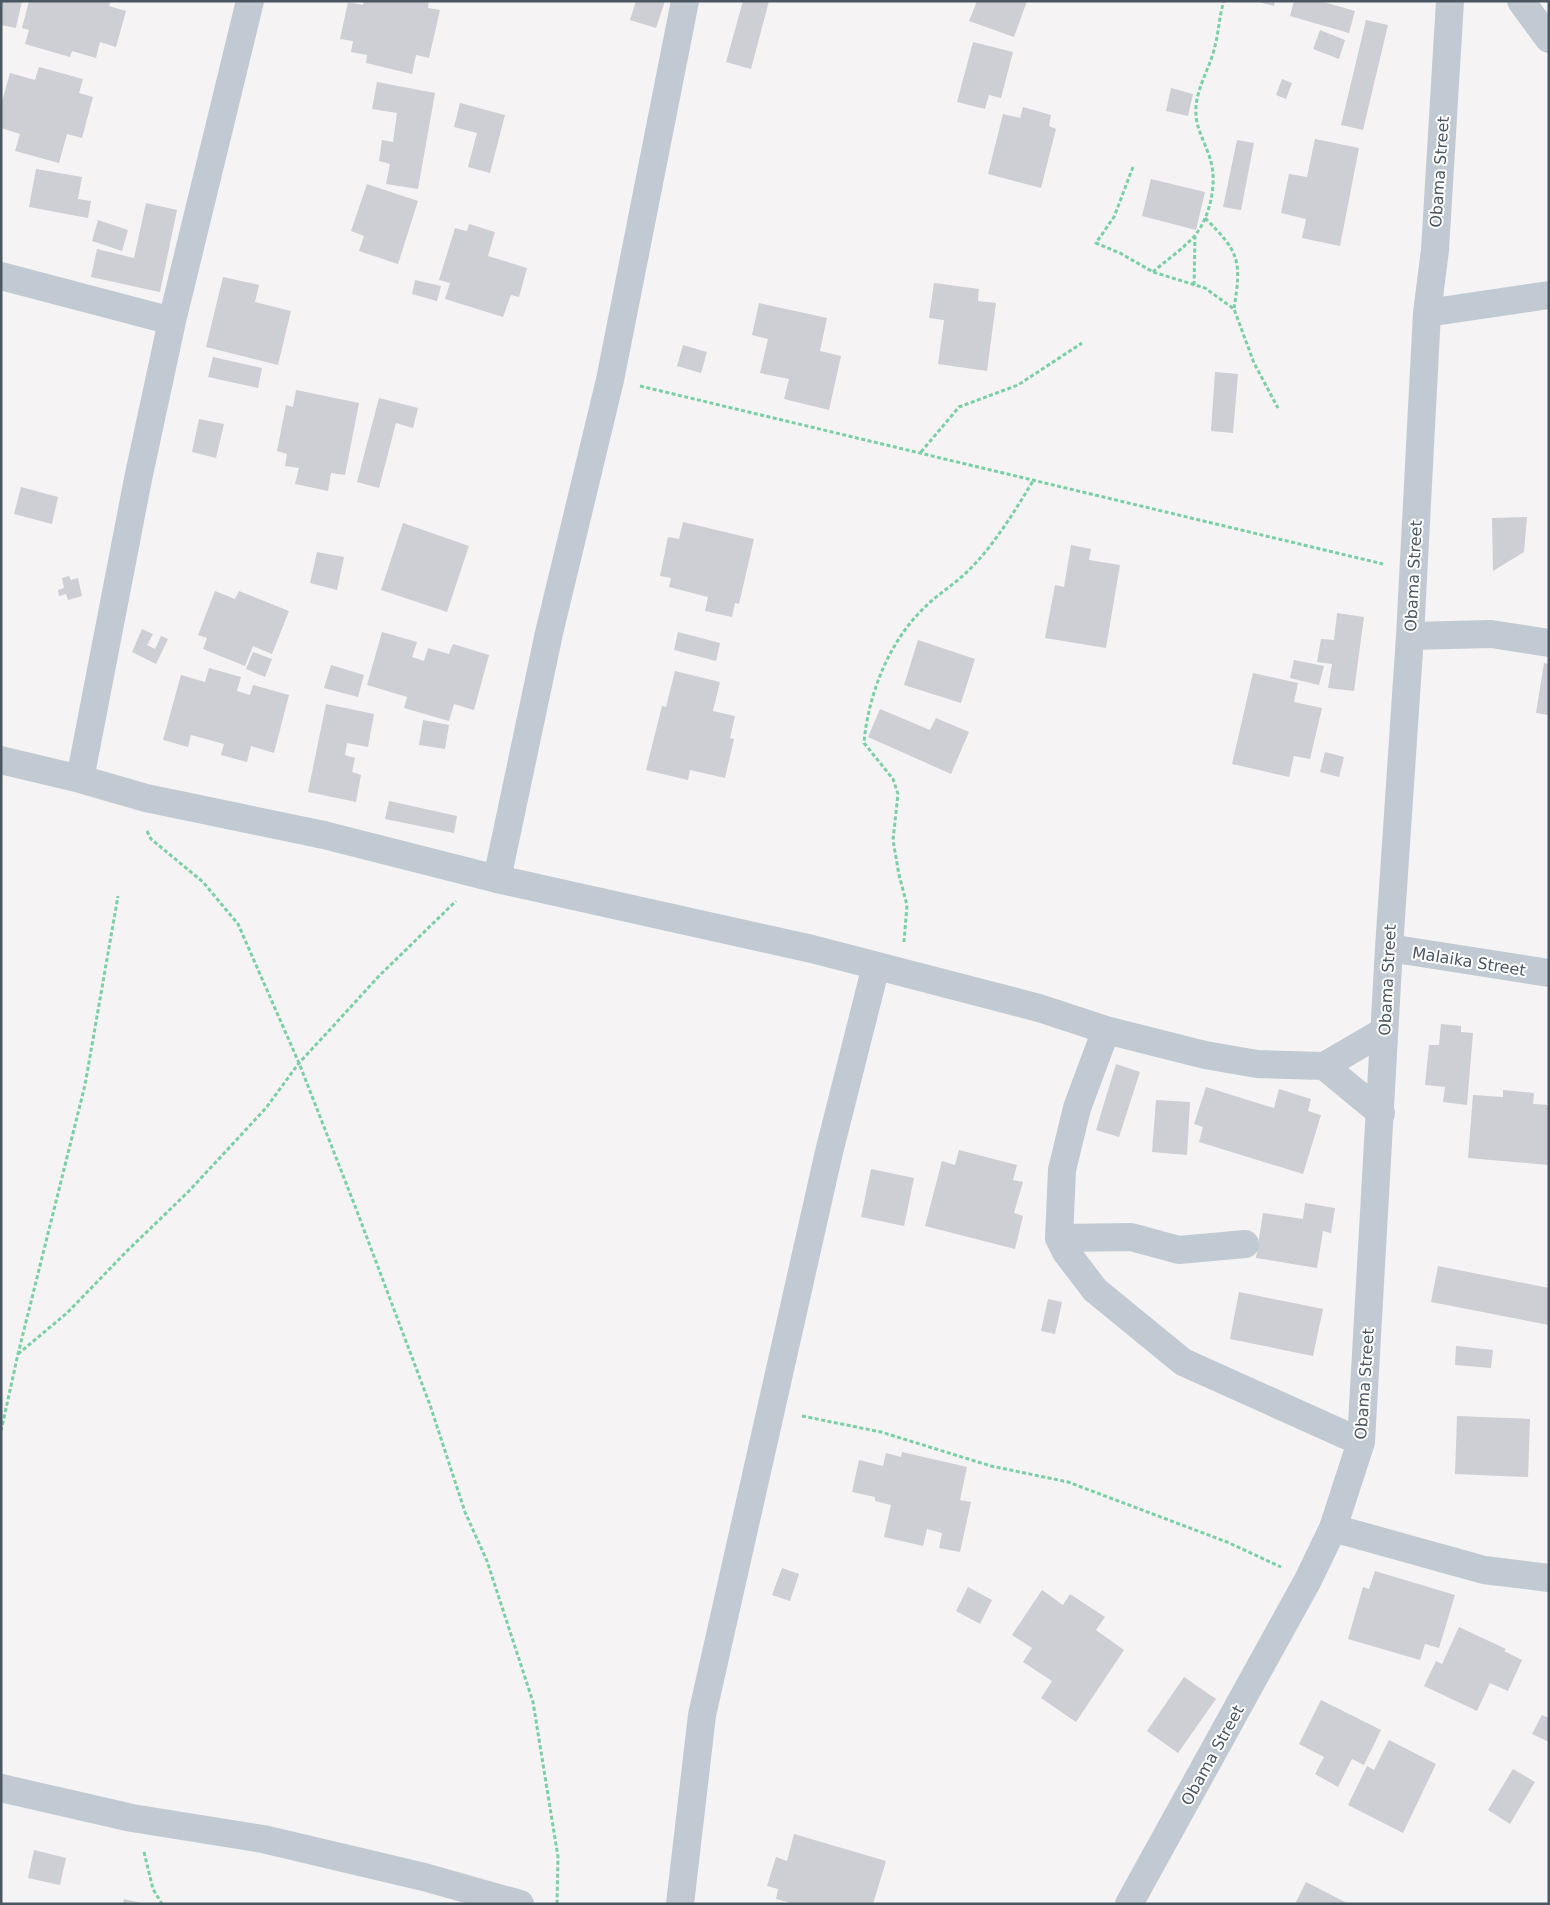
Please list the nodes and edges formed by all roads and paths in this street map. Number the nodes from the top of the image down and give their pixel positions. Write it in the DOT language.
graph roads {
  1 [pos="250,1"];
  2 [pos="685,1"];
  3 [pos="1224,1"];
  4 [pos="1450,1"];
  5 [pos="1521,1"];
  6 [pos="1549,39"];
  7 [pos="1133,168"];
  8 [pos="1205,218"];
  9 [pos="1196,235"];
  10 [pos="1153,272"];
  11 [pos="1,276"];
  12 [pos="1194,285"];
  13 [pos="1549,295"];
  14 [pos="1234,309"];
  15 [pos="1427,313"];
  16 [pos="172,321"];
  17 [pos="1082,343"];
  18 [pos="610,380"];
  19 [pos="1278,408"];
  20 [pos="920,452"];
  21 [pos="1033,481"];
  22 [pos="1413,571"];
  23 [pos="1410,636"];
  24 [pos="1549,643"];
  25 [pos="1,760"];
  26 [pos="80,779"];
  27 [pos="145,826"];
  28 [pos="490,877"];
  29 [pos="118,896"];
  30 [pos="1389,948"];
  31 [pos="887,969"];
  32 [pos="1549,973"];
  33 [pos="1106,1030"];
  34 [pos="1384,1032"];
  35 [pos="300,1063"];
  36 [pos="1324,1066"];
  37 [pos="1381,1113"];
  38 [pos="1059,1238"];
  39 [pos="1245,1244"];
  40 [pos="18,1354"];
  41 [pos="771,1410"];
  42 [pos="1,1431"];
  43 [pos="1361,1442"];
  44 [pos="1333,1528"];
  45 [pos="1549,1578"];
  46 [pos="1308,1580"];
  47 [pos="1,1788"];
  48 [pos="132,1818"];
  49 [pos="162,1904"];
  50 [pos="520,1904"];
  51 [pos="557,1904"];
  52 [pos="680,1904"];
  53 [pos="1129,1904"];
  1 -- 16 [label="street"];
  2 -- 18 [label="street"];
  3 -- 8 [label="path"];
  4 -- 15 [label="street, Obama Street"];
  5 -- 6 [label="street"];
  7 -- 10 [label="path"];
  8 -- 9 [label="path"];
  8 -- 14 [label="path"];
  9 -- 10 [label="path"];
  9 -- 12 [label="path"];
  10 -- 12 [label="path"];
  11 -- 16 [label="street"];
  12 -- 14 [label="path"];
  13 -- 15 [label="street"];
  14 -- 19 [label="path"];
  15 -- 22 [label="street, Obama Street"];
  16 -- 26 [label="street"];
  17 -- 20 [label="path"];
  18 -- 20 [label="path"];
  18 -- 28 [label="street"];
  20 -- 21 [label="path"];
  21 -- 22 [label="path"];
  21 -- 31 [label="path"];
  22 -- 23 [label="street, Obama Street"];
  23 -- 24 [label="street"];
  23 -- 30 [label="street, Obama Street"];
  25 -- 26 [label="street"];
  26 -- 28 [label="street"];
  27 -- 35 [label="path"];
  28 -- 31 [label="street"];
  28 -- 35 [label="path"];
  29 -- 40 [label="path"];
  30 -- 32 [label="street, Malaika Street"];
  30 -- 34 [label="street, Obama Street"];
  31 -- 33 [label="street"];
  31 -- 41 [label="street"];
  33 -- 36 [label="street"];
  33 -- 38 [label="street"];
  34 -- 36 [label="street"];
  34 -- 37 [label="street, Obama Street"];
  35 -- 40 [label="path"];
  35 -- 51 [label="path"];
  36 -- 37 [label="street"];
  37 -- 43 [label="street, Obama Street"];
  38 -- 39 [label="street"];
  38 -- 43 [label="street"];
  40 -- 42 [label="path"];
  41 -- 46 [label="path"];
  41 -- 52 [label="street"];
  43 -- 44 [label="street, Obama Street"];
  44 -- 45 [label="street"];
  44 -- 46 [label="street, Obama Street"];
  46 -- 53 [label="street, Obama Street"];
  47 -- 48 [label="street"];
  48 -- 49 [label="path"];
  48 -- 50 [label="street"];
}
